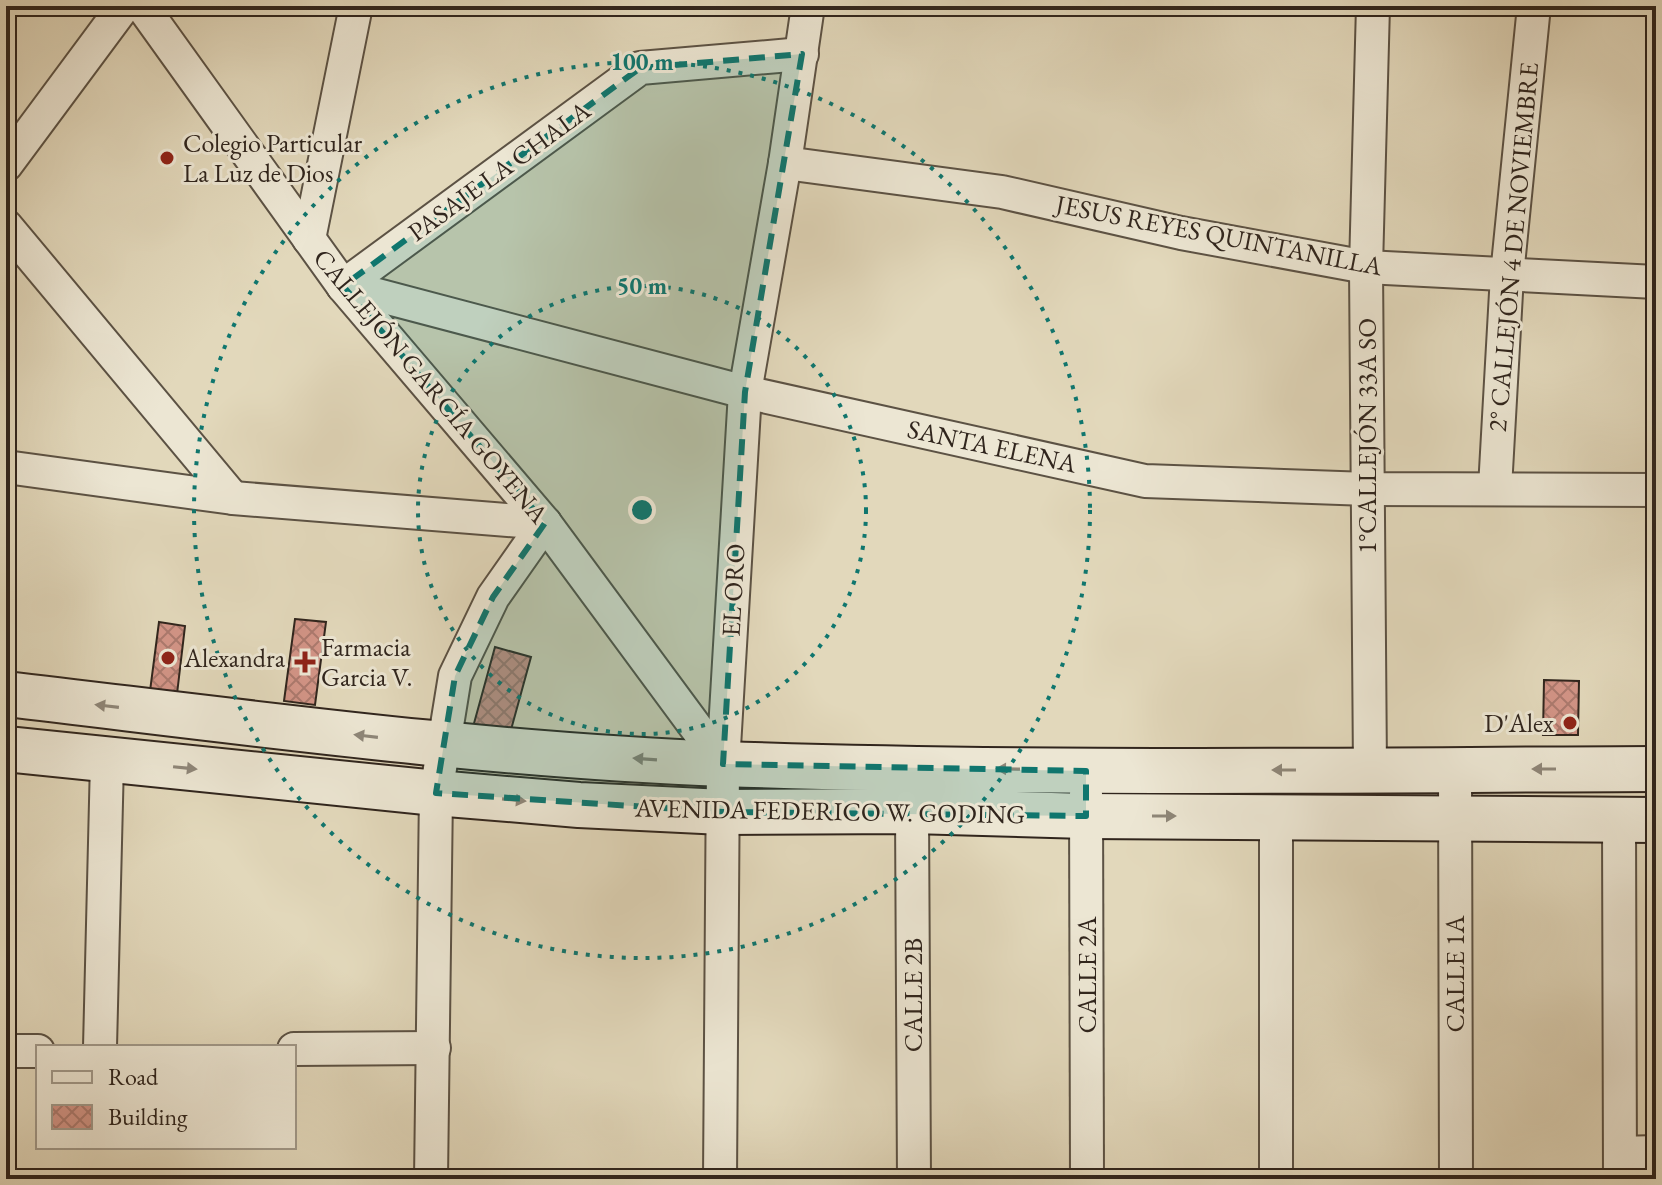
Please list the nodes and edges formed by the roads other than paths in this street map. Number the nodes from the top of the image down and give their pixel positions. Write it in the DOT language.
graph roads {
  1 [pos="124,6"];
  2 [pos="142,6"];
  3 [pos="356,6"];
  4 [pos="808,6"];
  5 [pos="1373,6"];
  6 [pos="1534,6"];
  7 [pos="802,54"];
  8 [pos="785,163"];
  9 [pos="6,165"];
  10 [pos="6,226"];
  11 [pos="309,239"];
  12 [pos="1366,267"];
  13 [pos="1507,275"];
  14 [pos="1656,282"];
  15 [pos="343,286"];
  16 [pos="745,392"];
  17 [pos="6,467"];
  18 [pos="1495,488"];
  19 [pos="1368,489"];
  20 [pos="1656,490"];
  21 [pos="233,498"];
  22 [pos="545,523"];
  23 [pos="6,694"];
  24 [pos="443,745"];
  25 [pos="6,749"];
  26 [pos="107,761"];
  27 [pos="723,764"];
  28 [pos="1455,769"];
  29 [pos="1656,769"];
  30 [pos="1370,770"];
  31 [pos="1086,771"];
  32 [pos="436,793"];
  33 [pos="912,811"];
  34 [pos="723,812"];
  35 [pos="1086,816"];
  36 [pos="1276,817"];
  37 [pos="1455,819"];
  38 [pos="1637,820"];
  39 [pos="100,1045"];
  40 [pos="434,1048"];
  41 [pos="296,1049"];
  42 [pos="6,1051"];
  43 [pos="36,1051"];
  44 [pos="1656,1152"];
  45 [pos="1620,1166"];
  46 [pos="431,1179"];
  47 [pos="720,1179"];
  48 [pos="914,1179"];
  49 [pos="1087,1179"];
  50 [pos="1276,1179"];
  51 [pos="1456,1179"];
  1 -- 9 [label="street"];
  2 -- 11 [label="street, CALLEJÓN GARCÍA GOYENA"];
  3 -- 11 [label="street"];
  4 -- 7 [label="street, EL ORO"];
  5 -- 12 [label="street, 1°CALLEJÓN 33A SO"];
  6 -- 13 [label="street, 2° CALLEJÓN 4 DE NOVIEMBRE"];
  7 -- 8 [label="street, EL ORO"];
  7 -- 15 [label="street, PASAJE LA CHALA"];
  8 -- 12 [label="street, JESUS REYES QUINTANILLA"];
  8 -- 16 [label="street, EL ORO"];
  10 -- 21 [label="street"];
  11 -- 15 [label="street, CALLEJÓN GARCÍA GOYENA"];
  12 -- 13 [label="street, JESUS REYES QUINTANILLA"];
  12 -- 19 [label="street, 1°CALLEJÓN 33A SO"];
  13 -- 14 [label="street, JESUS REYES QUINTANILLA"];
  13 -- 18 [label="street, 2° CALLEJÓN 4 DE NOVIEMBRE"];
  15 -- 16 [label="street, SANTA ELENA"];
  15 -- 22 [label="street, CALLEJÓN GARCÍA GOYENA"];
  16 -- 19 [label="street, SANTA ELENA"];
  16 -- 27 [label="street, EL ORO"];
  17 -- 21 [label="street"];
  18 -- 19 [label="street, SANTA ELENA"];
  18 -- 20 [label="street, SANTA ELENA"];
  19 -- 30 [label="street, 1°CALLEJÓN 33A SO"];
  21 -- 22 [label="street"];
  22 -- 24 [label="street"];
  22 -- 27 [label="street, CALLEJÓN GARCÍA GOYENA"];
  24 -- 23 [label="street, AVENIDA FEDERICO W. GODING, one-way"];
  27 -- 24 [label="street, AVENIDA FEDERICO W. GODING, one-way"];
  24 -- 32 [label="street"];
  25 -- 26 [label="street, AVENIDA FEDERICO W. GODING"];
  26 -- 32 [label="street, AVENIDA FEDERICO W. GODING, one-way"];
  26 -- 39 [label="street"];
  31 -- 27 [label="street, AVENIDA FEDERICO W. GODING, one-way"];
  27 -- 34 [label="street, EL ORO"];
  29 -- 28 [label="street, one-way"];
  28 -- 30 [label="street"];
  28 -- 37 [label="street, CALLE 1A"];
  30 -- 31 [label="street, one-way"];
  31 -- 35 [label="street, CALLE 2A"];
  32 -- 34 [label="street, AVENIDA FEDERICO W. GODING, one-way"];
  32 -- 40 [label="street"];
  33 -- 34 [label="street, AVENIDA FEDERICO W. GODING"];
  33 -- 35 [label="street, AVENIDA FEDERICO W. GODING"];
  33 -- 48 [label="street, CALLE 2B"];
  34 -- 47 [label="street, EL ORO"];
  35 -- 36 [label="street, AVENIDA FEDERICO W. GODING, one-way"];
  35 -- 49 [label="street, CALLE 2A"];
  36 -- 37 [label="street, AVENIDA FEDERICO W. GODING"];
  36 -- 50 [label="street"];
  37 -- 38 [label="street, AVENIDA FEDERICO W. GODING"];
  37 -- 51 [label="street, CALLE 1A"];
  38 -- 45 [label="street"];
  40 -- 41 [label="street"];
  40 -- 46 [label="street"];
  42 -- 43 [label="street"];
  44 -- 45 [label="street"];
}
